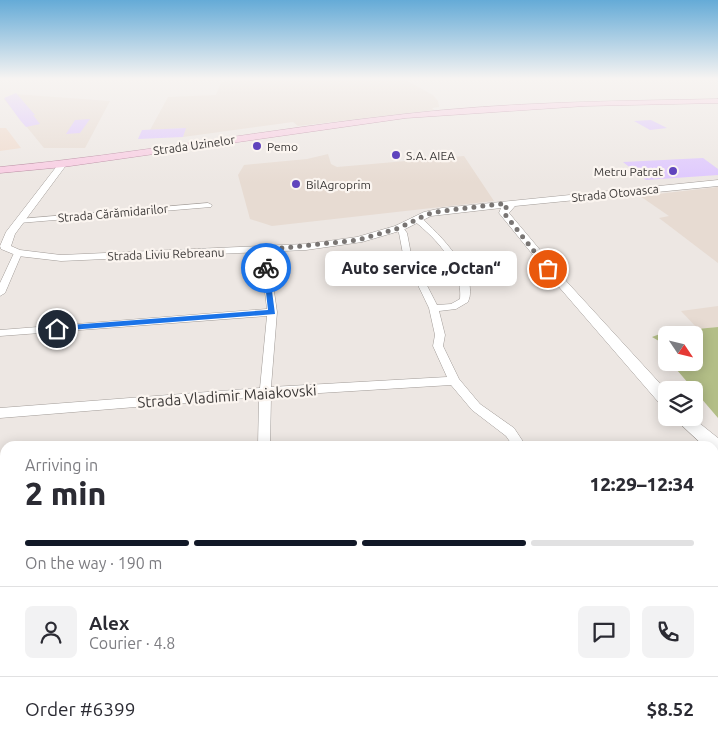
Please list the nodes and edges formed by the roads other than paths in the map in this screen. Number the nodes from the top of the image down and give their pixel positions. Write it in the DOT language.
graph roads {
  1 [pos="449,113"];
  2 [pos="63,164"];
  3 [pos="0,170"];
  4 [pos="718,183"];
  5 [pos="510,204"];
  6 [pos="208,205"];
  7 [pos="416,219"];
  8 [pos="19,221"];
  9 [pos="399,228"];
  10 [pos="3,247"];
  11 [pos="264,250"];
  12 [pos="18,253"];
  13 [pos="0,293"];
  14 [pos="434,308"];
  15 [pos="272,312"];
  16 [pos="0,333"];
  17 [pos="454,381"];
  18 [pos="658,391"];
  19 [pos="265,392"];
  20 [pos="0,413"];
  21 [pos="692,426"];
  22 [pos="264,441"];
  23 [pos="516,441"];
  24 [pos="710,441"];
  1 -- 2 [label="main road, Strada Uzinelor"];
  2 -- 3 [label="main road, Strada Uzinelor"];
  2 -- 8 [label="street"];
  4 -- 5 [label="street, Strada Otovasca"];
  5 -- 7 [label="street, Strada Liviu Rebreanu"];
  5 -- 18 [label="street"];
  6 -- 8 [label="street, Strada Cărămidarilor"];
  7 -- 9 [label="street, Strada Liviu Rebreanu"];
  7 -- 14 [label="street"];
  8 -- 10 [label="street"];
  9 -- 11 [label="street, Strada Liviu Rebreanu"];
  9 -- 14 [label="street"];
  10 -- 12 [label="street, Strada Liviu Rebreanu"];
  11 -- 12 [label="street, Strada Liviu Rebreanu"];
  11 -- 15 [label="street"];
  12 -- 13 [label="street"];
  14 -- 17 [label="street"];
  15 -- 16 [label="street"];
  15 -- 19 [label="street"];
  17 -- 19 [label="street, Strada Vladimir Maiakovski"];
  17 -- 23 [label="street"];
  19 -- 20 [label="street, Strada Vladimir Maiakovski"];
  19 -- 22 [label="street"];
  21 -- 24 [label="street"];
}
